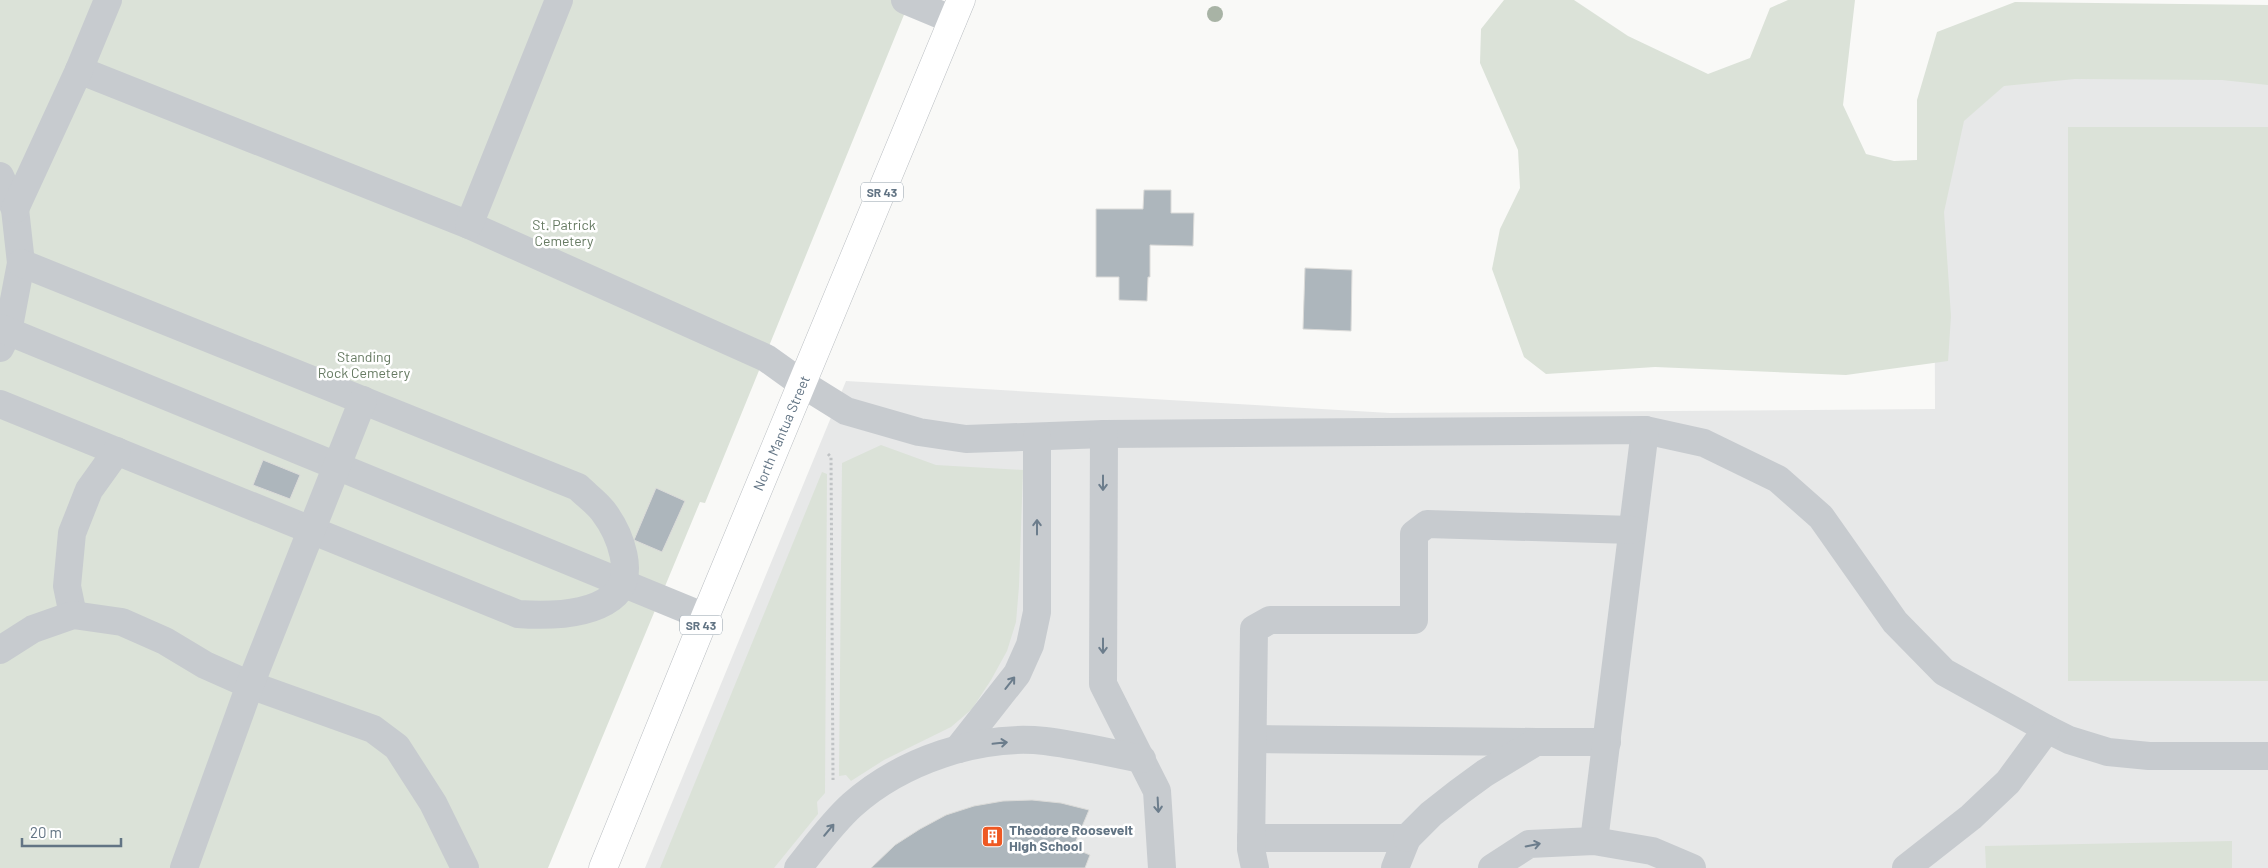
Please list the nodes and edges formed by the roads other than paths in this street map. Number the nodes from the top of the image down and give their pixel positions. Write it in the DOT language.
graph roads {
  1 [pos="108,0"];
  2 [pos="560,0"];
  3 [pos="905,0"];
  4 [pos="957,10"];
  5 [pos="79,70"];
  6 [pos="0,176"];
  7 [pos="15,209"];
  8 [pos="469,225"];
  9 [pos="21,263"];
  10 [pos="3,336"];
  11 [pos="801,383"];
  12 [pos="363,400"];
  13 [pos="0,404"];
  14 [pos="1645,430"];
  15 [pos="1104,434"];
  16 [pos="1037,437"];
  17 [pos="117,451"];
  18 [pos="337,466"];
  19 [pos="311,530"];
  20 [pos="1632,530"];
  21 [pos="623,583"];
  22 [pos="73,615"];
  23 [pos="705,617"];
  24 [pos="0,650"];
  25 [pos="250,685"];
  26 [pos="2047,730"];
  27 [pos="1253,739"];
  28 [pos="1536,742"];
  29 [pos="1606,742"];
  30 [pos="958,749"];
  31 [pos="2268,756"];
  32 [pos="1142,759"];
  33 [pos="1251,838"];
  34 [pos="1406,838"];
  35 [pos="1594,841"];
  36 [pos="184,868"];
  37 [pos="465,868"];
  38 [pos="603,868"];
  39 [pos="798,868"];
  40 [pos="1162,868"];
  41 [pos="1255,868"];
  42 [pos="1395,868"];
  43 [pos="1492,868"];
  44 [pos="1692,868"];
  45 [pos="1906,868"];
  1 -- 5 [label="street"];
  2 -- 8 [label="street"];
  3 -- 4 [label="street"];
  4 -- 11 [label="main road, North Mantua Street / SR 43"];
  5 -- 7 [label="street"];
  5 -- 8 [label="street"];
  6 -- 7 [label="street"];
  7 -- 9 [label="street"];
  8 -- 11 [label="street"];
  9 -- 10 [label="street"];
  9 -- 12 [label="street"];
  10 -- 18 [label="street"];
  11 -- 16 [label="street"];
  11 -- 23 [label="main road, North Mantua Street / SR 43"];
  12 -- 18 [label="street"];
  12 -- 21 [label="street"];
  13 -- 17 [label="street"];
  14 -- 15 [label="street"];
  14 -- 20 [label="street"];
  14 -- 26 [label="street"];
  15 -- 16 [label="street"];
  15 -- 32 [label="street, one-way"];
  30 -- 16 [label="street, one-way"];
  17 -- 19 [label="street"];
  17 -- 22 [label="street"];
  18 -- 19 [label="street"];
  18 -- 21 [label="street"];
  19 -- 21 [label="street"];
  19 -- 25 [label="street"];
  20 -- 27 [label="street"];
  20 -- 29 [label="street"];
  21 -- 23 [label="street"];
  22 -- 24 [label="street"];
  22 -- 25 [label="street"];
  23 -- 38 [label="main road, North Mantua Street / SR 43"];
  25 -- 36 [label="street"];
  25 -- 37 [label="street"];
  26 -- 31 [label="street"];
  26 -- 45 [label="street"];
  27 -- 28 [label="street"];
  27 -- 33 [label="street"];
  28 -- 29 [label="street"];
  28 -- 34 [label="street"];
  29 -- 35 [label="street"];
  30 -- 32 [label="street, one-way"];
  39 -- 30 [label="street, one-way"];
  32 -- 40 [label="street, one-way"];
  33 -- 34 [label="street"];
  33 -- 41 [label="street"];
  34 -- 42 [label="street"];
  43 -- 35 [label="street, one-way"];
  35 -- 44 [label="street"];
}
